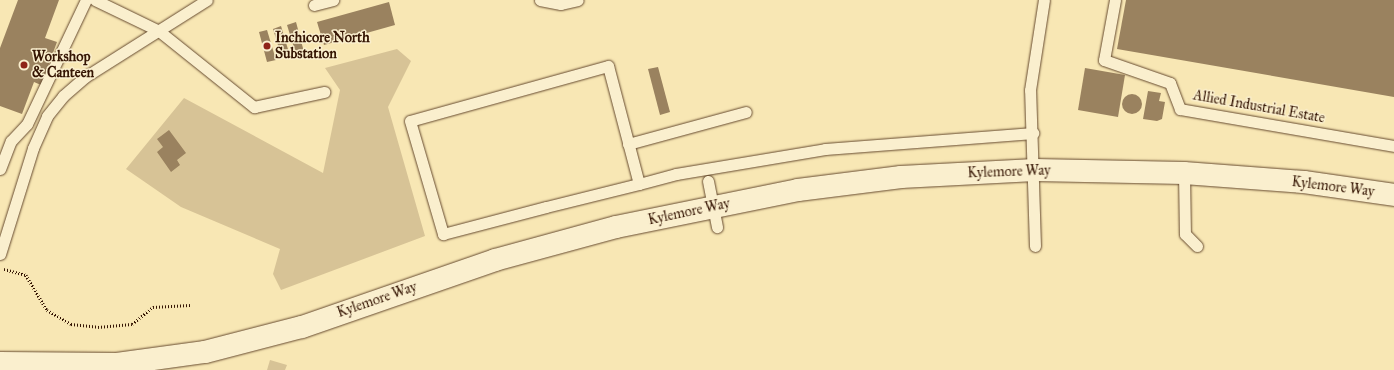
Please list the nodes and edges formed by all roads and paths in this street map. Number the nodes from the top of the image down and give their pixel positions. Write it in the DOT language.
graph roads {
  1 [pos="86,0"];
  2 [pos="95,0"];
  3 [pos="207,0"];
  4 [pos="333,0"];
  5 [pos="540,0"];
  6 [pos="578,0"];
  7 [pos="1044,0"];
  8 [pos="1115,0"];
  9 [pos="314,5"];
  10 [pos="159,31"];
  11 [pos="324,92"];
  12 [pos="746,112"];
  13 [pos="1033,133"];
  14 [pos="0,136"];
  15 [pos="11,140"];
  16 [pos="628,144"];
  17 [pos="1394,146"];
  18 [pos="0,168"];
  19 [pos="1035,170"];
  20 [pos="1184,173"];
  21 [pos="708,181"];
  22 [pos="639,184"];
  23 [pos="1394,195"];
  24 [pos="713,206"];
  25 [pos="717,227"];
  26 [pos="1036,246"];
  27 [pos="1197,246"];
  28 [pos="0,254"];
  29 [pos="0,268"];
  30 [pos="190,305"];
  31 [pos="3,365"];
  1 -- 15 [label="lane"];
  2 -- 10 [label="lane"];
  3 -- 10 [label="lane"];
  4 -- 9 [label="lane"];
  5 -- 6 [label="lane"];
  7 -- 13 [label="lane"];
  8 -- 17 [label="lane, Allied Industrial Estate"];
  10 -- 11 [label="lane"];
  10 -- 28 [label="lane"];
  12 -- 16 [label="lane"];
  13 -- 19 [label="lane"];
  13 -- 22 [label="lane"];
  14 -- 15 [label="lane"];
  15 -- 18 [label="lane"];
  16 -- 22 [label="lane"];
  16 -- 22 [label="lane"];
  19 -- 20 [label="street, Kylemore Way"];
  19 -- 24 [label="street, Kylemore Way"];
  19 -- 26 [label="lane"];
  20 -- 23 [label="street, Kylemore Way"];
  20 -- 27 [label="lane"];
  21 -- 24 [label="lane"];
  24 -- 25 [label="lane"];
  24 -- 31 [label="street, Kylemore Way"];
  29 -- 30 [label="path"];
}
